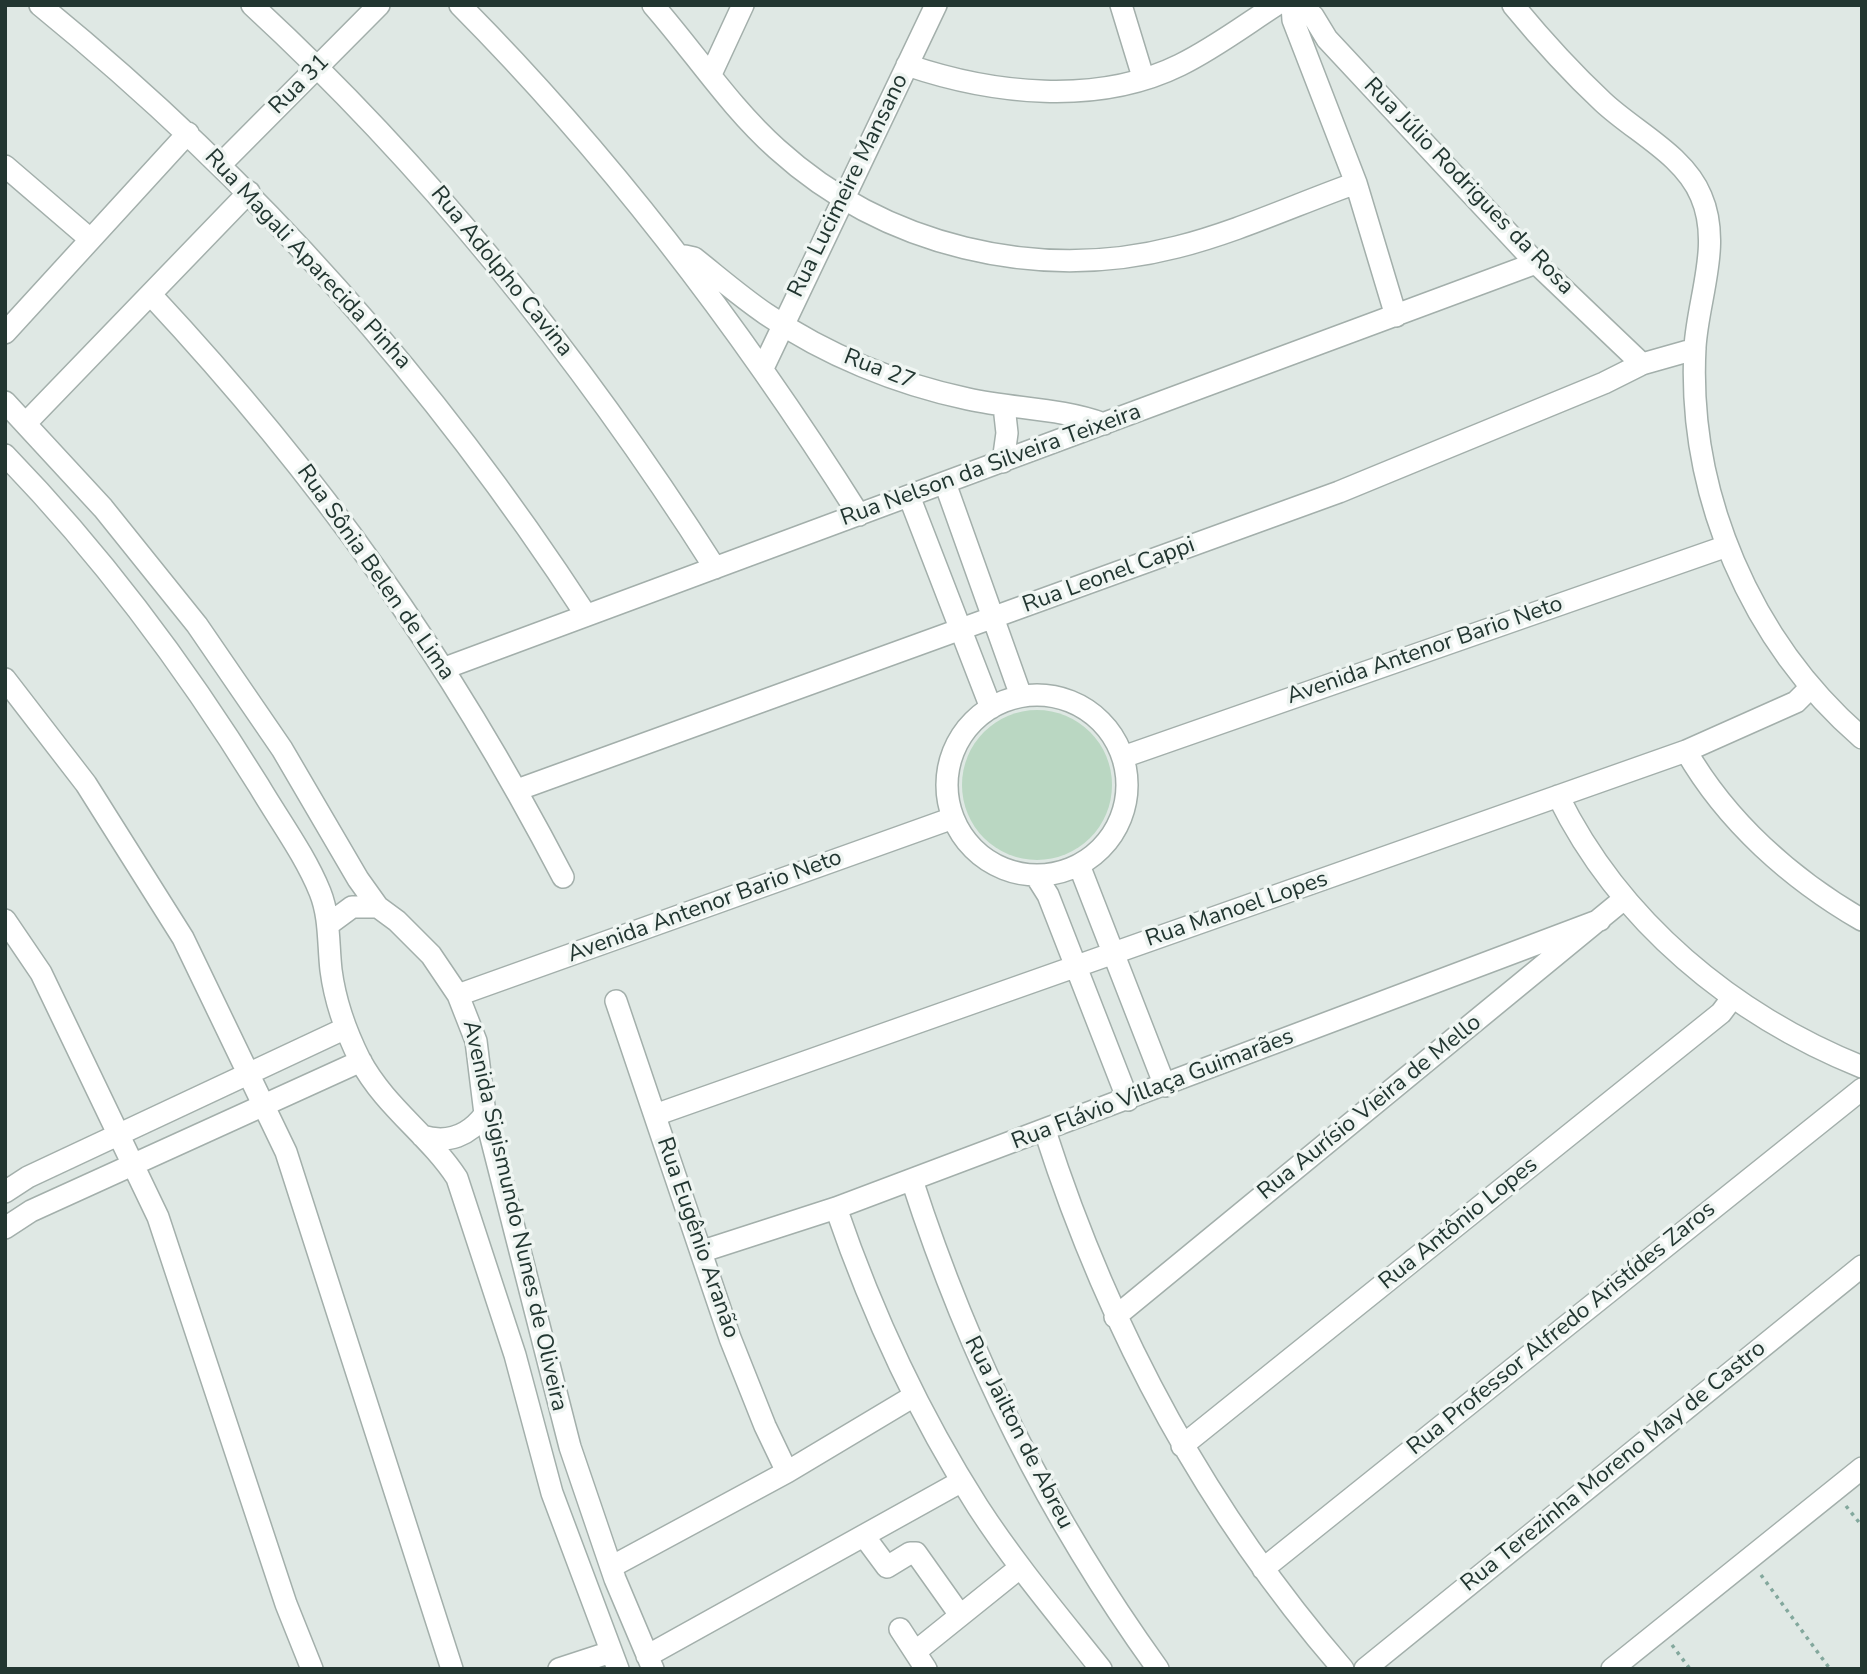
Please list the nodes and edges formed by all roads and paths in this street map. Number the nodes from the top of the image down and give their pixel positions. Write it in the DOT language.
graph roads {
  1 [pos="40,5"];
  2 [pos="252,5"];
  3 [pos="379,5"];
  4 [pos="460,5"];
  5 [pos="653,5"];
  6 [pos="743,5"];
  7 [pos="936,5"];
  8 [pos="1121,5"];
  9 [pos="1276,5"];
  10 [pos="1292,5"];
  11 [pos="1301,5"];
  12 [pos="1513,5"];
  13 [pos="907,65"];
  14 [pos="317,68"];
  15 [pos="711,74"];
  16 [pos="1143,77"];
  17 [pos="188,133"];
  18 [pos="221,164"];
  19 [pos="5,166"];
  20 [pos="1356,183"];
  21 [pos="249,192"];
  22 [pos="844,198"];
  23 [pos="90,239"];
  24 [pos="679,255"];
  25 [pos="1536,263"];
  26 [pos="151,295"];
  27 [pos="1396,316"];
  28 [pos="783,324"];
  29 [pos="5,332"];
  30 [pos="1695,349"];
  31 [pos="1642,364"];
  32 [pos="763,368"];
  33 [pos="5,402"];
  34 [pos="1004,406"];
  35 [pos="26,423"];
  36 [pos="1104,424"];
  37 [pos="5,455"];
  38 [pos="1003,461"];
  39 [pos="945,483"];
  40 [pos="909,496"];
  41 [pos="859,515"];
  42 [pos="1727,546"];
  43 [pos="715,568"];
  44 [pos="586,615"];
  45 [pos="993,618"];
  46 [pos="961,629"];
  47 [pos="445,668"];
  48 [pos="5,679"];
  49 [pos="1811,687"];
  50 [pos="1021,696"];
  51 [pos="990,708"];
  52 [pos="1862,738"];
  53 [pos="1686,751"];
  54 [pos="1122,757"];
  55 [pos="517,790"];
  56 [pos="1558,796"];
  57 [pos="953,818"];
  58 [pos="1079,865"];
  59 [pos="1036,876"];
  60 [pos="563,877"];
  61 [pos="1624,899"];
  62 [pos="378,907"];
  63 [pos="5,920"];
  64 [pos="1600,920"];
  65 [pos="1862,920"];
  66 [pos="329,924"];
  67 [pos="1114,953"];
  68 [pos="1076,967"];
  69 [pos="458,995"];
  70 [pos="1733,998"];
  71 [pos="616,1001"];
  72 [pos="346,1028"];
  73 [pos="361,1061"];
  74 [pos="1862,1067"];
  75 [pos="248,1074"];
  76 [pos="1166,1086"];
  77 [pos="1862,1089"];
  78 [pos="1128,1100"];
  79 [pos="264,1105"];
  80 [pos="485,1114"];
  81 [pos="655,1115"];
  82 [pos="1045,1131"];
  83 [pos="119,1135"];
  84 [pos="422,1136"];
  85 [pos="133,1165"];
  86 [pos="912,1180"];
  87 [pos="5,1192"];
  88 [pos="836,1208"];
  89 [pos="5,1228"];
  90 [pos="703,1251"];
  91 [pos="1862,1266"];
  92 [pos="1115,1317"];
  93 [pos="914,1396"];
  94 [pos="1182,1447"];
  95 [pos="1862,1468"];
  96 [pos="787,1472"];
  97 [pos="962,1481"];
  98 [pos="1834,1491"];
  99 [pos="892,1520"];
  100 [pos="1862,1526"];
  101 [pos="864,1536"];
  102 [pos="910,1553"];
  103 [pos="1749,1559"];
  104 [pos="611,1567"];
  105 [pos="1263,1569"];
  106 [pos="1012,1573"];
  107 [pos="960,1615"];
  108 [pos="900,1629"];
  109 [pos="1661,1630"];
  110 [pos="615,1660"];
  111 [pos="921,1660"];
  112 [pos="650,1663"];
  113 [pos="312,1669"];
  114 [pos="452,1669"];
  115 [pos="559,1669"];
  116 [pos="1101,1669"];
  117 [pos="1158,1669"];
  118 [pos="1343,1669"];
  119 [pos="1365,1669"];
  120 [pos="1612,1669"];
  121 [pos="1690,1669"];
  122 [pos="1830,1669"];
  1 -- 17 [label="street, Rua Magali Aparecida Pinha"];
  2 -- 14 [label="street, Rua Adolpho Cavina"];
  3 -- 14 [label="street, Rua 31"];
  4 -- 24 [label="street"];
  5 -- 15 [label="street"];
  6 -- 15 [label="street"];
  7 -- 13 [label="street, Rua Lucimeire Mansano"];
  8 -- 16 [label="street"];
  9 -- 16 [label="street"];
  10 -- 20 [label="street"];
  11 -- 25 [label="street, Rua Júlio Rodrigues da Rosa"];
  12 -- 30 [label="street"];
  13 -- 16 [label="street"];
  13 -- 22 [label="street, Rua Lucimeire Mansano"];
  14 -- 18 [label="street, Rua 31"];
  14 -- 43 [label="street, Rua Adolpho Cavina"];
  15 -- 22 [label="street"];
  17 -- 18 [label="street, Rua Magali Aparecida Pinha"];
  17 -- 23 [label="street"];
  18 -- 21 [label="street, Rua Magali Aparecida Pinha"];
  19 -- 23 [label="street"];
  20 -- 22 [label="street"];
  20 -- 27 [label="street"];
  21 -- 26 [label="street"];
  21 -- 44 [label="street, Rua Magali Aparecida Pinha"];
  22 -- 28 [label="street, Rua Lucimeire Mansano"];
  23 -- 29 [label="street"];
  24 -- 28 [label="street, Rua 27"];
  24 -- 32 [label="street"];
  25 -- 27 [label="street, Rua Nelson da Silveira Teixeira"];
  25 -- 31 [label="street, Rua Júlio Rodrigues da Rosa"];
  26 -- 35 [label="street"];
  26 -- 47 [label="street, Rua Sônia Belen de Lima"];
  27 -- 36 [label="street, Rua Nelson da Silveira Teixeira"];
  28 -- 32 [label="street, Rua Lucimeire Mansano"];
  28 -- 34 [label="street, Rua 27"];
  30 -- 31 [label="street, Rua Leonel Cappi"];
  30 -- 42 [label="street"];
  31 -- 45 [label="street, Rua Leonel Cappi"];
  32 -- 41 [label="street"];
  33 -- 35 [label="street, Avenida Sigismundo Nunes de Oliveira"];
  34 -- 36 [label="street, Rua 27"];
  34 -- 38 [label="street"];
  35 -- 62 [label="street, Avenida Sigismundo Nunes de Oliveira"];
  36 -- 38 [label="street, Rua Nelson da Silveira Teixeira"];
  37 -- 66 [label="street, Avenida Sigismundo Nunes de Oliveira"];
  38 -- 39 [label="street, Rua Nelson da Silveira Teixeira"];
  39 -- 40 [label="street, Rua Nelson da Silveira Teixeira"];
  39 -- 45 [label="street"];
  40 -- 41 [label="street, Rua Nelson da Silveira Teixeira"];
  40 -- 46 [label="street"];
  41 -- 43 [label="street, Rua Nelson da Silveira Teixeira"];
  42 -- 49 [label="street"];
  42 -- 54 [label="street, Avenida Antenor Bario Neto"];
  43 -- 44 [label="street, Rua Nelson da Silveira Teixeira"];
  44 -- 47 [label="street, Rua Nelson da Silveira Teixeira"];
  45 -- 46 [label="street, Rua Leonel Cappi"];
  45 -- 50 [label="street"];
  46 -- 51 [label="street"];
  46 -- 55 [label="street, Rua Leonel Cappi"];
  47 -- 55 [label="street, Rua Sônia Belen de Lima"];
  48 -- 75 [label="street"];
  49 -- 52 [label="street"];
  49 -- 53 [label="street, Rua Manoel Lopes"];
  50 -- 51 [label="street"];
  50 -- 54 [label="street"];
  51 -- 57 [label="street"];
  53 -- 56 [label="street, Rua Manoel Lopes"];
  53 -- 65 [label="street"];
  54 -- 58 [label="street"];
  55 -- 60 [label="street, Rua Sônia Belen de Lima"];
  56 -- 61 [label="street"];
  56 -- 67 [label="street, Rua Manoel Lopes"];
  57 -- 59 [label="street"];
  57 -- 69 [label="street, Avenida Antenor Bario Neto"];
  58 -- 59 [label="street"];
  58 -- 67 [label="street"];
  59 -- 68 [label="street"];
  61 -- 64 [label="street, Rua Aurísio Vieira de Mello"];
  61 -- 70 [label="street"];
  62 -- 66 [label="street"];
  62 -- 69 [label="street, Avenida Sigismundo Nunes de Oliveira"];
  63 -- 83 [label="street"];
  64 -- 76 [label="street, Rua Flávio Villaça Guimarães"];
  64 -- 92 [label="street, Rua Aurísio Vieira de Mello"];
  66 -- 72 [label="street, Avenida Sigismundo Nunes de Oliveira"];
  67 -- 68 [label="street, Rua Manoel Lopes"];
  67 -- 76 [label="street"];
  68 -- 78 [label="street"];
  68 -- 81 [label="street, Rua Manoel Lopes"];
  69 -- 80 [label="street, Avenida Sigismundo Nunes de Oliveira"];
  70 -- 74 [label="street"];
  70 -- 94 [label="street, Rua Antônio Lopes"];
  71 -- 81 [label="street, Rua Eugênio Aranão"];
  72 -- 73 [label="street, Avenida Sigismundo Nunes de Oliveira"];
  72 -- 75 [label="street"];
  73 -- 79 [label="street"];
  73 -- 84 [label="street, Avenida Sigismundo Nunes de Oliveira"];
  75 -- 79 [label="street"];
  75 -- 83 [label="street"];
  76 -- 78 [label="street, Rua Flávio Villaça Guimarães"];
  77 -- 105 [label="street, Rua Professor Alfredo Aristídes Zaros"];
  78 -- 82 [label="street, Rua Flávio Villaça Guimarães"];
  79 -- 85 [label="street"];
  79 -- 114 [label="street"];
  80 -- 84 [label="street"];
  80 -- 104 [label="street, Avenida Sigismundo Nunes de Oliveira"];
  81 -- 90 [label="street, Rua Eugênio Aranão"];
  82 -- 86 [label="street, Rua Flávio Villaça Guimarães"];
  82 -- 92 [label="street"];
  83 -- 85 [label="street"];
  83 -- 87 [label="street"];
  84 -- 110 [label="street, Avenida Sigismundo Nunes de Oliveira"];
  85 -- 89 [label="street"];
  85 -- 113 [label="street"];
  86 -- 88 [label="street, Rua Flávio Villaça Guimarães"];
  86 -- 117 [label="street, Rua Jailton de Abreu"];
  88 -- 90 [label="street, Rua Flávio Villaça Guimarães"];
  88 -- 93 [label="street"];
  90 -- 96 [label="street, Rua Eugênio Aranão"];
  91 -- 119 [label="street, Rua Terezinha Moreno May de Castro"];
  92 -- 94 [label="street"];
  93 -- 96 [label="street"];
  93 -- 97 [label="street"];
  94 -- 105 [label="street"];
  95 -- 98 [label="street"];
  96 -- 104 [label="street"];
  97 -- 99 [label="street"];
  97 -- 116 [label="street"];
  98 -- 100 [label="path"];
  98 -- 103 [label="street"];
  99 -- 101 [label="street"];
  99 -- 102 [label="street"];
  101 -- 102 [label="street"];
  101 -- 112 [label="street"];
  102 -- 107 [label="street"];
  103 -- 109 [label="street"];
  103 -- 122 [label="path"];
  104 -- 112 [label="street, Avenida Sigismundo Nunes de Oliveira"];
  105 -- 118 [label="street"];
  106 -- 107 [label="street"];
  107 -- 111 [label="street"];
  108 -- 111 [label="street"];
  109 -- 120 [label="street"];
  109 -- 121 [label="path"];
  110 -- 115 [label="street"];
}
